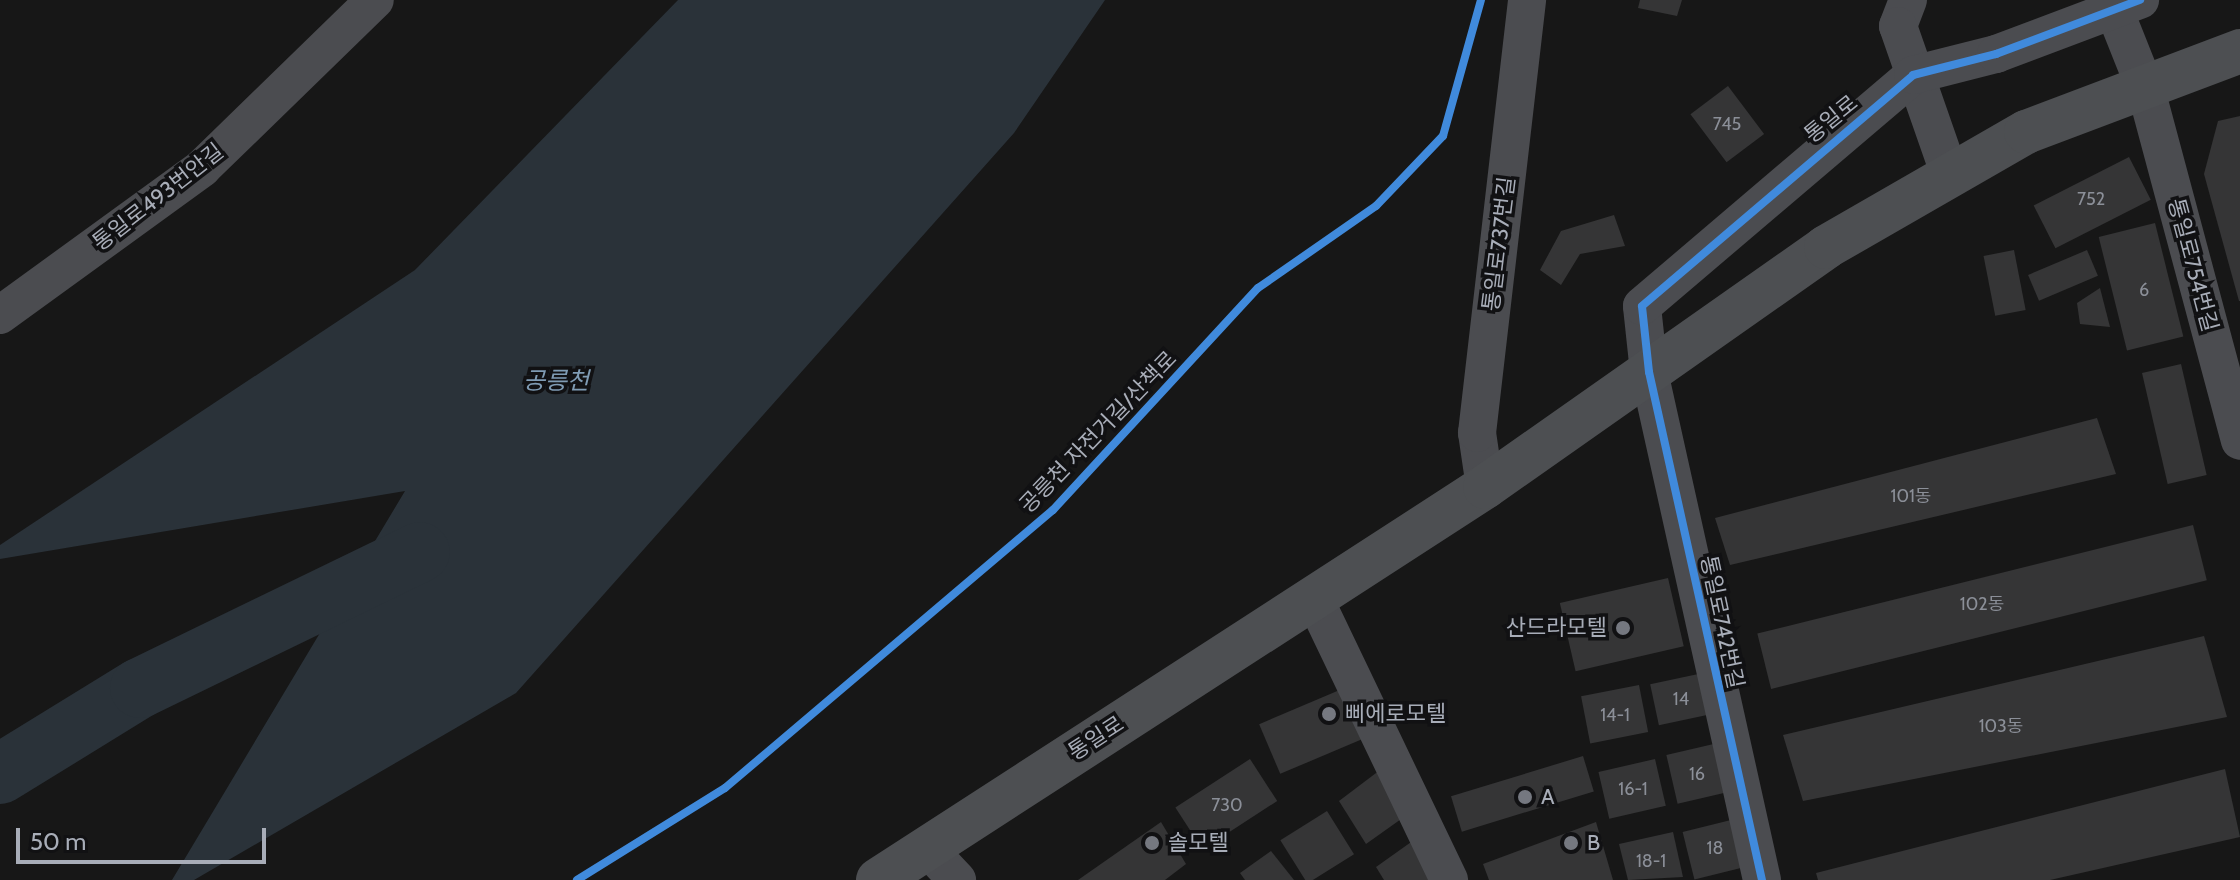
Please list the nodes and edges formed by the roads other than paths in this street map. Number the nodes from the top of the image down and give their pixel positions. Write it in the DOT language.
graph roads {
  1 [pos="375,0"];
  2 [pos="1527,0"];
  3 [pos="1908,0"];
  4 [pos="2127,6"];
  5 [pos="2240,51"];
  6 [pos="1913,75"];
  7 [pos="2146,90"];
  8 [pos="1951,178"];
  9 [pos="0,315"];
  10 [pos="1649,372"];
  11 [pos="2237,422"];
  12 [pos="1485,487"];
  13 [pos="1313,596"];
  14 [pos="927,848"];
  15 [pos="878,880"];
  16 [pos="957,880"];
  17 [pos="1449,880"];
  18 [pos="1762,880"];
  1 -- 9 [label="street, 통일로493번안길"];
  2 -- 12 [label="street, 통일로737번길"];
  3 -- 6 [label="street"];
  4 -- 6 [label="street, 통일로"];
  4 -- 7 [label="street, 통일로754번길"];
  5 -- 7 [label="main road, 통일로"];
  6 -- 8 [label="street"];
  6 -- 10 [label="street, 통일로"];
  7 -- 8 [label="main road, 통일로"];
  7 -- 11 [label="street, 통일로754번길"];
  8 -- 10 [label="main road, 통일로"];
  10 -- 12 [label="main road, 통일로"];
  10 -- 18 [label="street, 통일로742번길"];
  12 -- 13 [label="main road, 통일로"];
  13 -- 14 [label="main road, 통일로"];
  13 -- 17 [label="street"];
  14 -- 15 [label="main road, 통일로"];
  14 -- 16 [label="street"];
}
